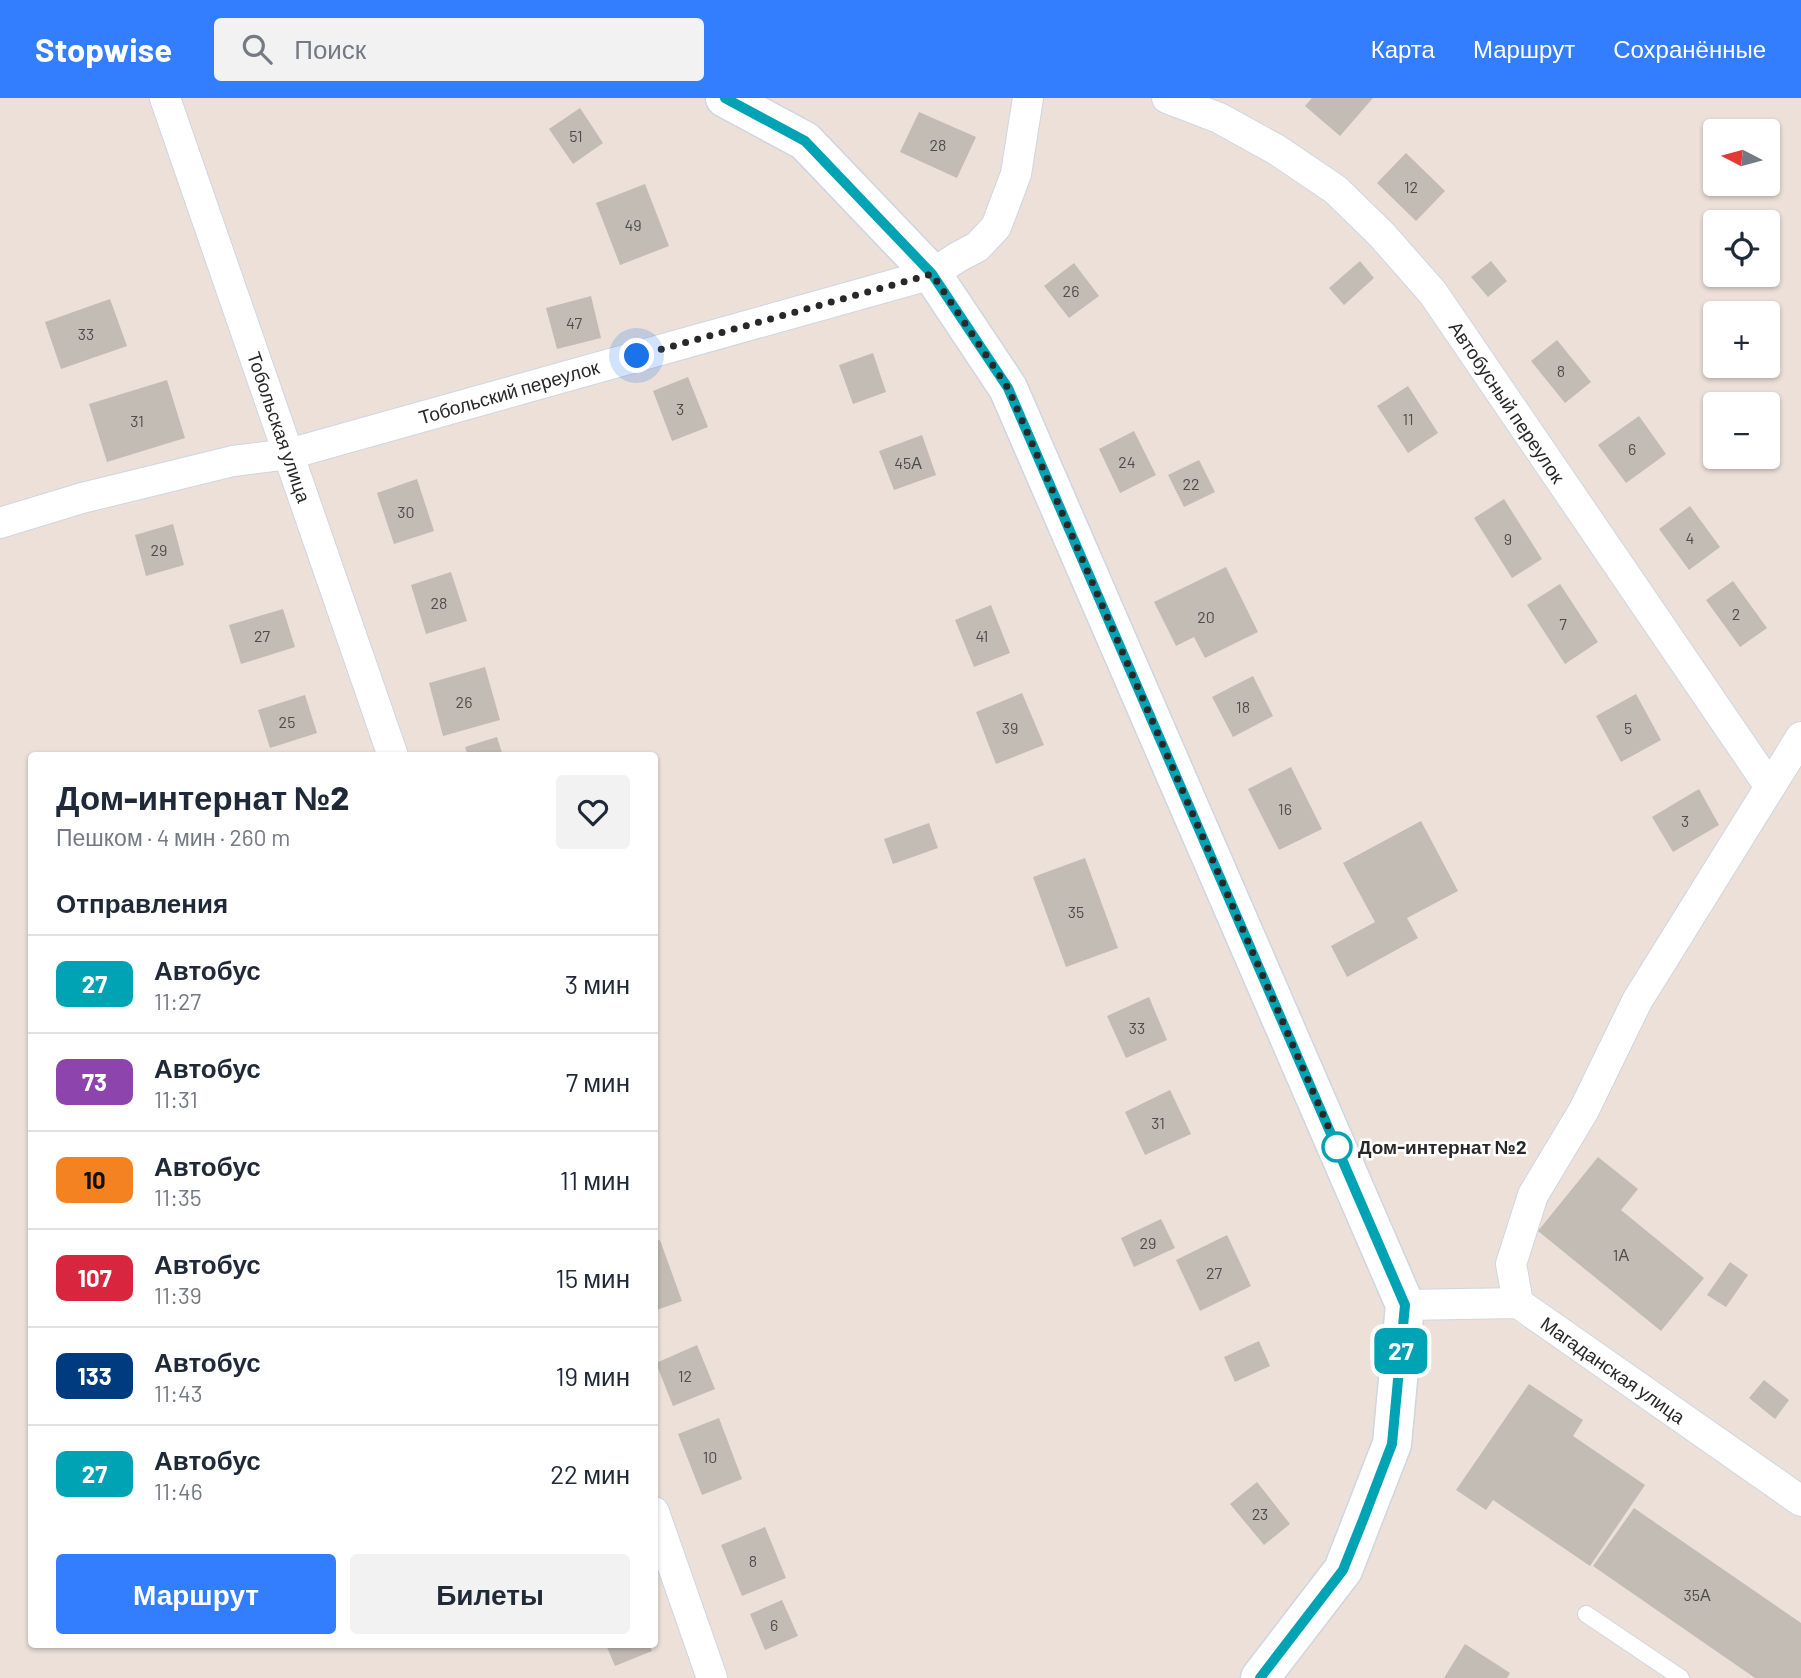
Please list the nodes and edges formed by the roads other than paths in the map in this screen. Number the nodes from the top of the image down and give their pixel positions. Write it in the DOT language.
graph roads {
  1 [pos="165,98"];
  2 [pos="725,98"];
  3 [pos="1028,98"];
  4 [pos="1167,98"];
  5 [pos="932,274"];
  6 [pos="289,454"];
  7 [pos="0,523"];
  8 [pos="1799,746"];
  9 [pos="392,752"];
  10 [pos="1770,787"];
  11 [pos="1518,1303"];
  12 [pos="1405,1305"];
  13 [pos="1801,1502"];
  14 [pos="658,1523"];
  15 [pos="1587,1615"];
  16 [pos="712,1678"];
  17 [pos="1260,1678"];
  18 [pos="1681,1678"];
  1 -- 6 [label="street, Тобольская улица"];
  2 -- 5 [label="street"];
  3 -- 5 [label="street, Тобольский переулок"];
  4 -- 10 [label="street, Автобусный переулок"];
  5 -- 6 [label="street, Тобольский переулок"];
  5 -- 12 [label="street"];
  6 -- 7 [label="street, Тобольский переулок"];
  6 -- 9 [label="street, Тобольская улица"];
  8 -- 10 [label="street"];
  10 -- 11 [label="street"];
  11 -- 12 [label="street"];
  11 -- 13 [label="street, Магаданская улица"];
  12 -- 17 [label="street"];
  14 -- 16 [label="street"];
  15 -- 18 [label="lane"];
}
